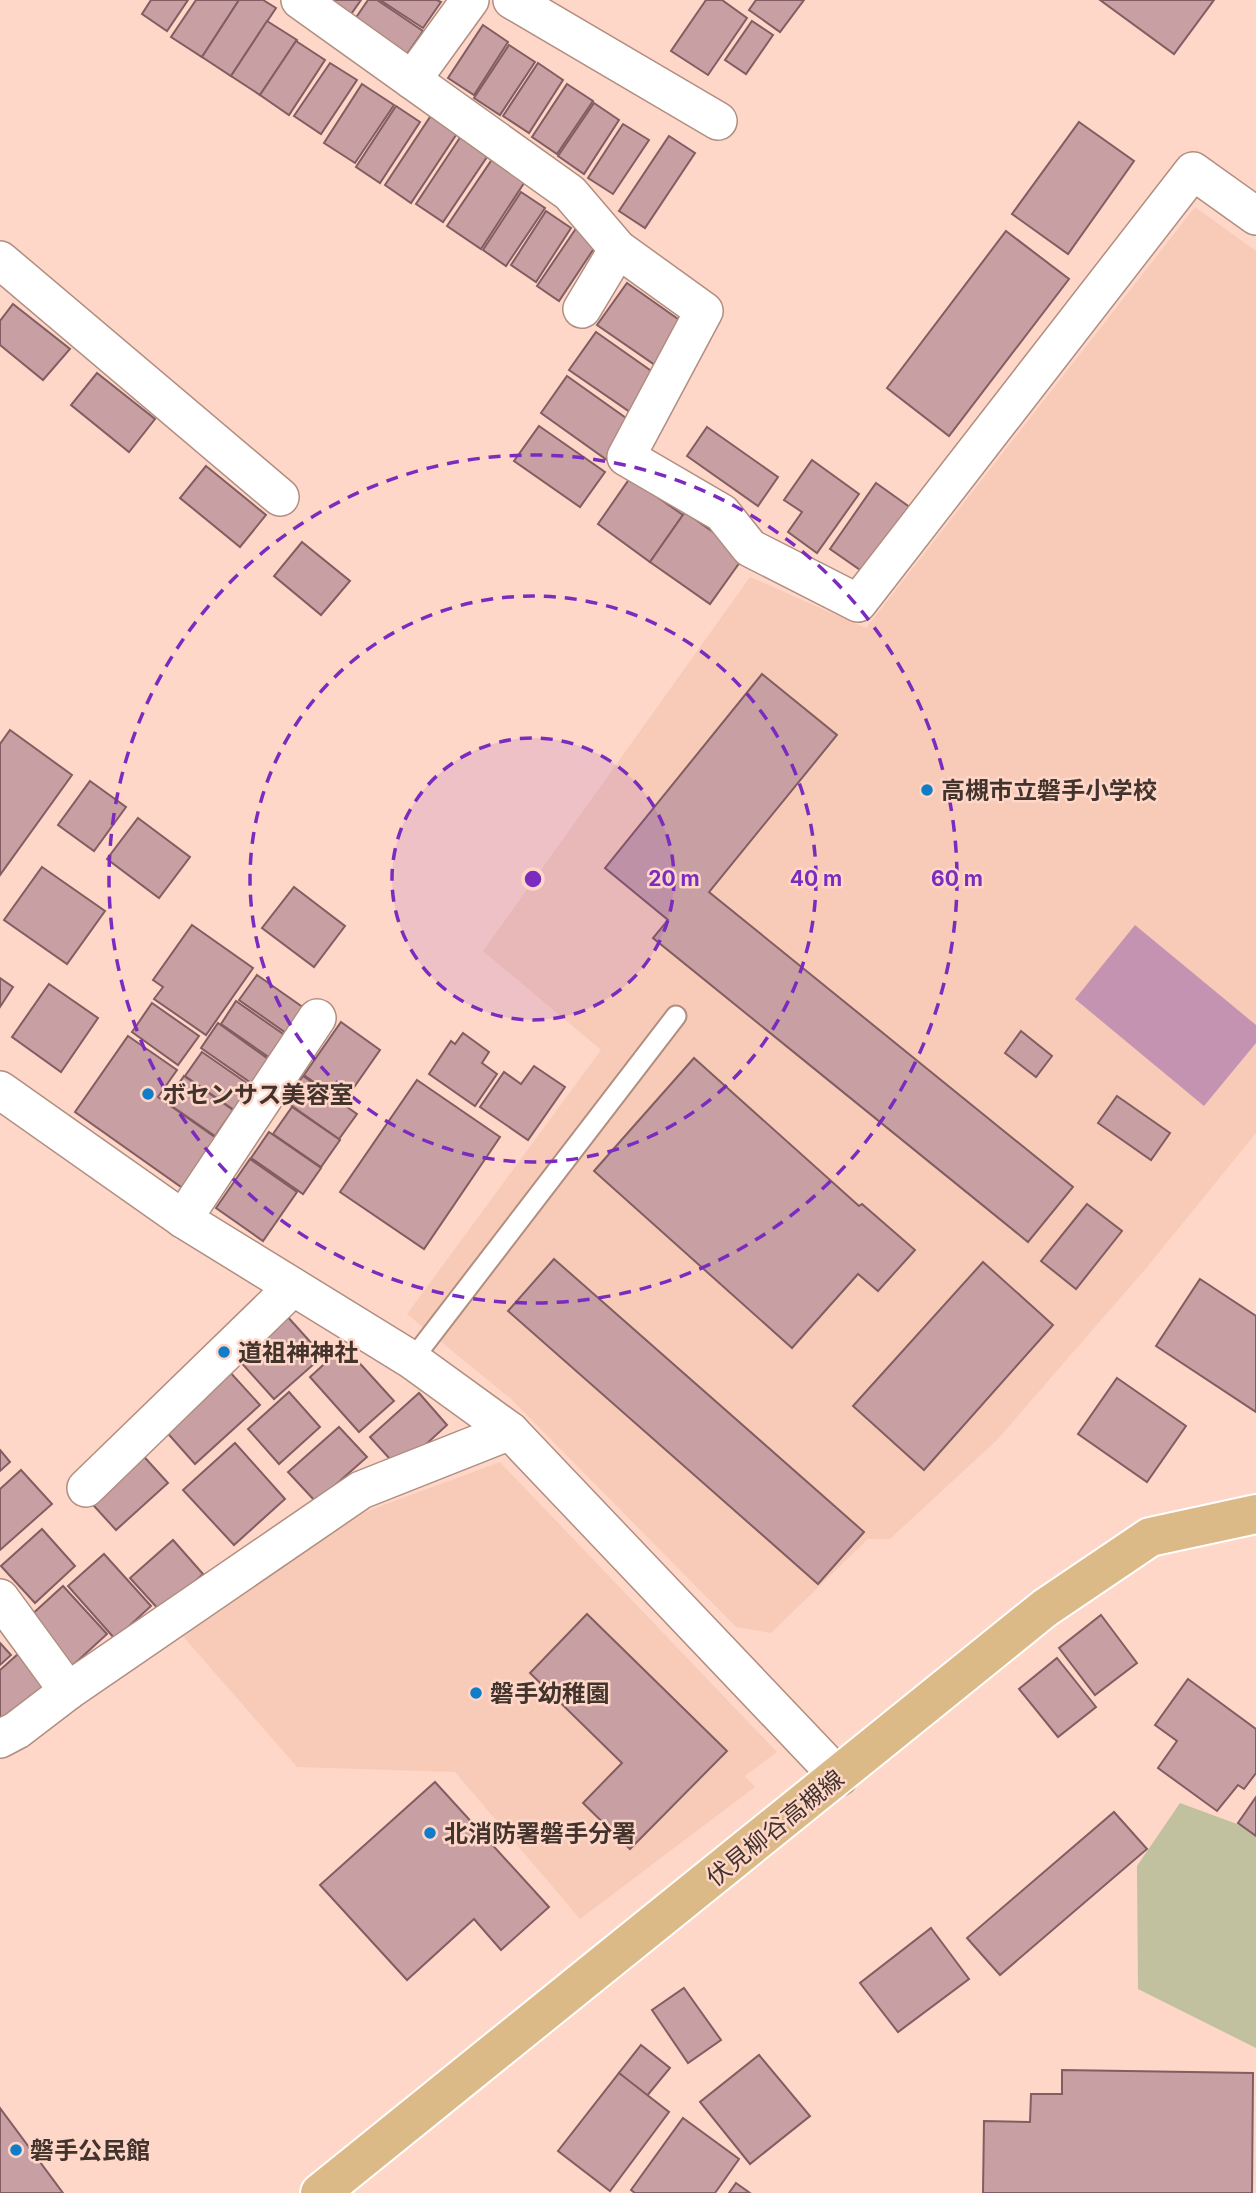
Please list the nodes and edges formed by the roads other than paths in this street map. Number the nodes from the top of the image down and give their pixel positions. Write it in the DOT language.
graph roads {
  1 [pos="300,0"];
  2 [pos="470,0"];
  3 [pos="512,0"];
  4 [pos="412,80"];
  5 [pos="718,121"];
  6 [pos="1256,216"];
  7 [pos="618,249"];
  8 [pos="0,260"];
  9 [pos="582,309"];
  10 [pos="280,498"];
  11 [pos="676,1016"];
  12 [pos="317,1018"];
  13 [pos="0,1090"];
  14 [pos="183,1219"];
  15 [pos="293,1287"];
  16 [pos="412,1360"];
  17 [pos="510,1430"];
  18 [pos="86,1488"];
  19 [pos="1256,1514"];
  20 [pos="0,1598"];
  21 [pos="68,1691"];
  22 [pos="0,1739"];
  23 [pos="839,1777"];
  24 [pos="320,2193"];
  1 -- 4 [label="street"];
  2 -- 4 [label="street"];
  3 -- 5 [label="street"];
  4 -- 7 [label="street"];
  6 -- 7 [label="street"];
  7 -- 9 [label="street"];
  8 -- 10 [label="street"];
  11 -- 16 [label="lane"];
  12 -- 14 [label="street"];
  13 -- 14 [label="street"];
  14 -- 15 [label="street"];
  15 -- 16 [label="street"];
  15 -- 18 [label="street"];
  16 -- 17 [label="street"];
  17 -- 21 [label="street"];
  17 -- 23 [label="street"];
  19 -- 23 [label="main road, 伏見柳谷高槻線"];
  20 -- 21 [label="street"];
  21 -- 22 [label="street"];
  23 -- 24 [label="main road, 伏見柳谷高槻線"];
}
